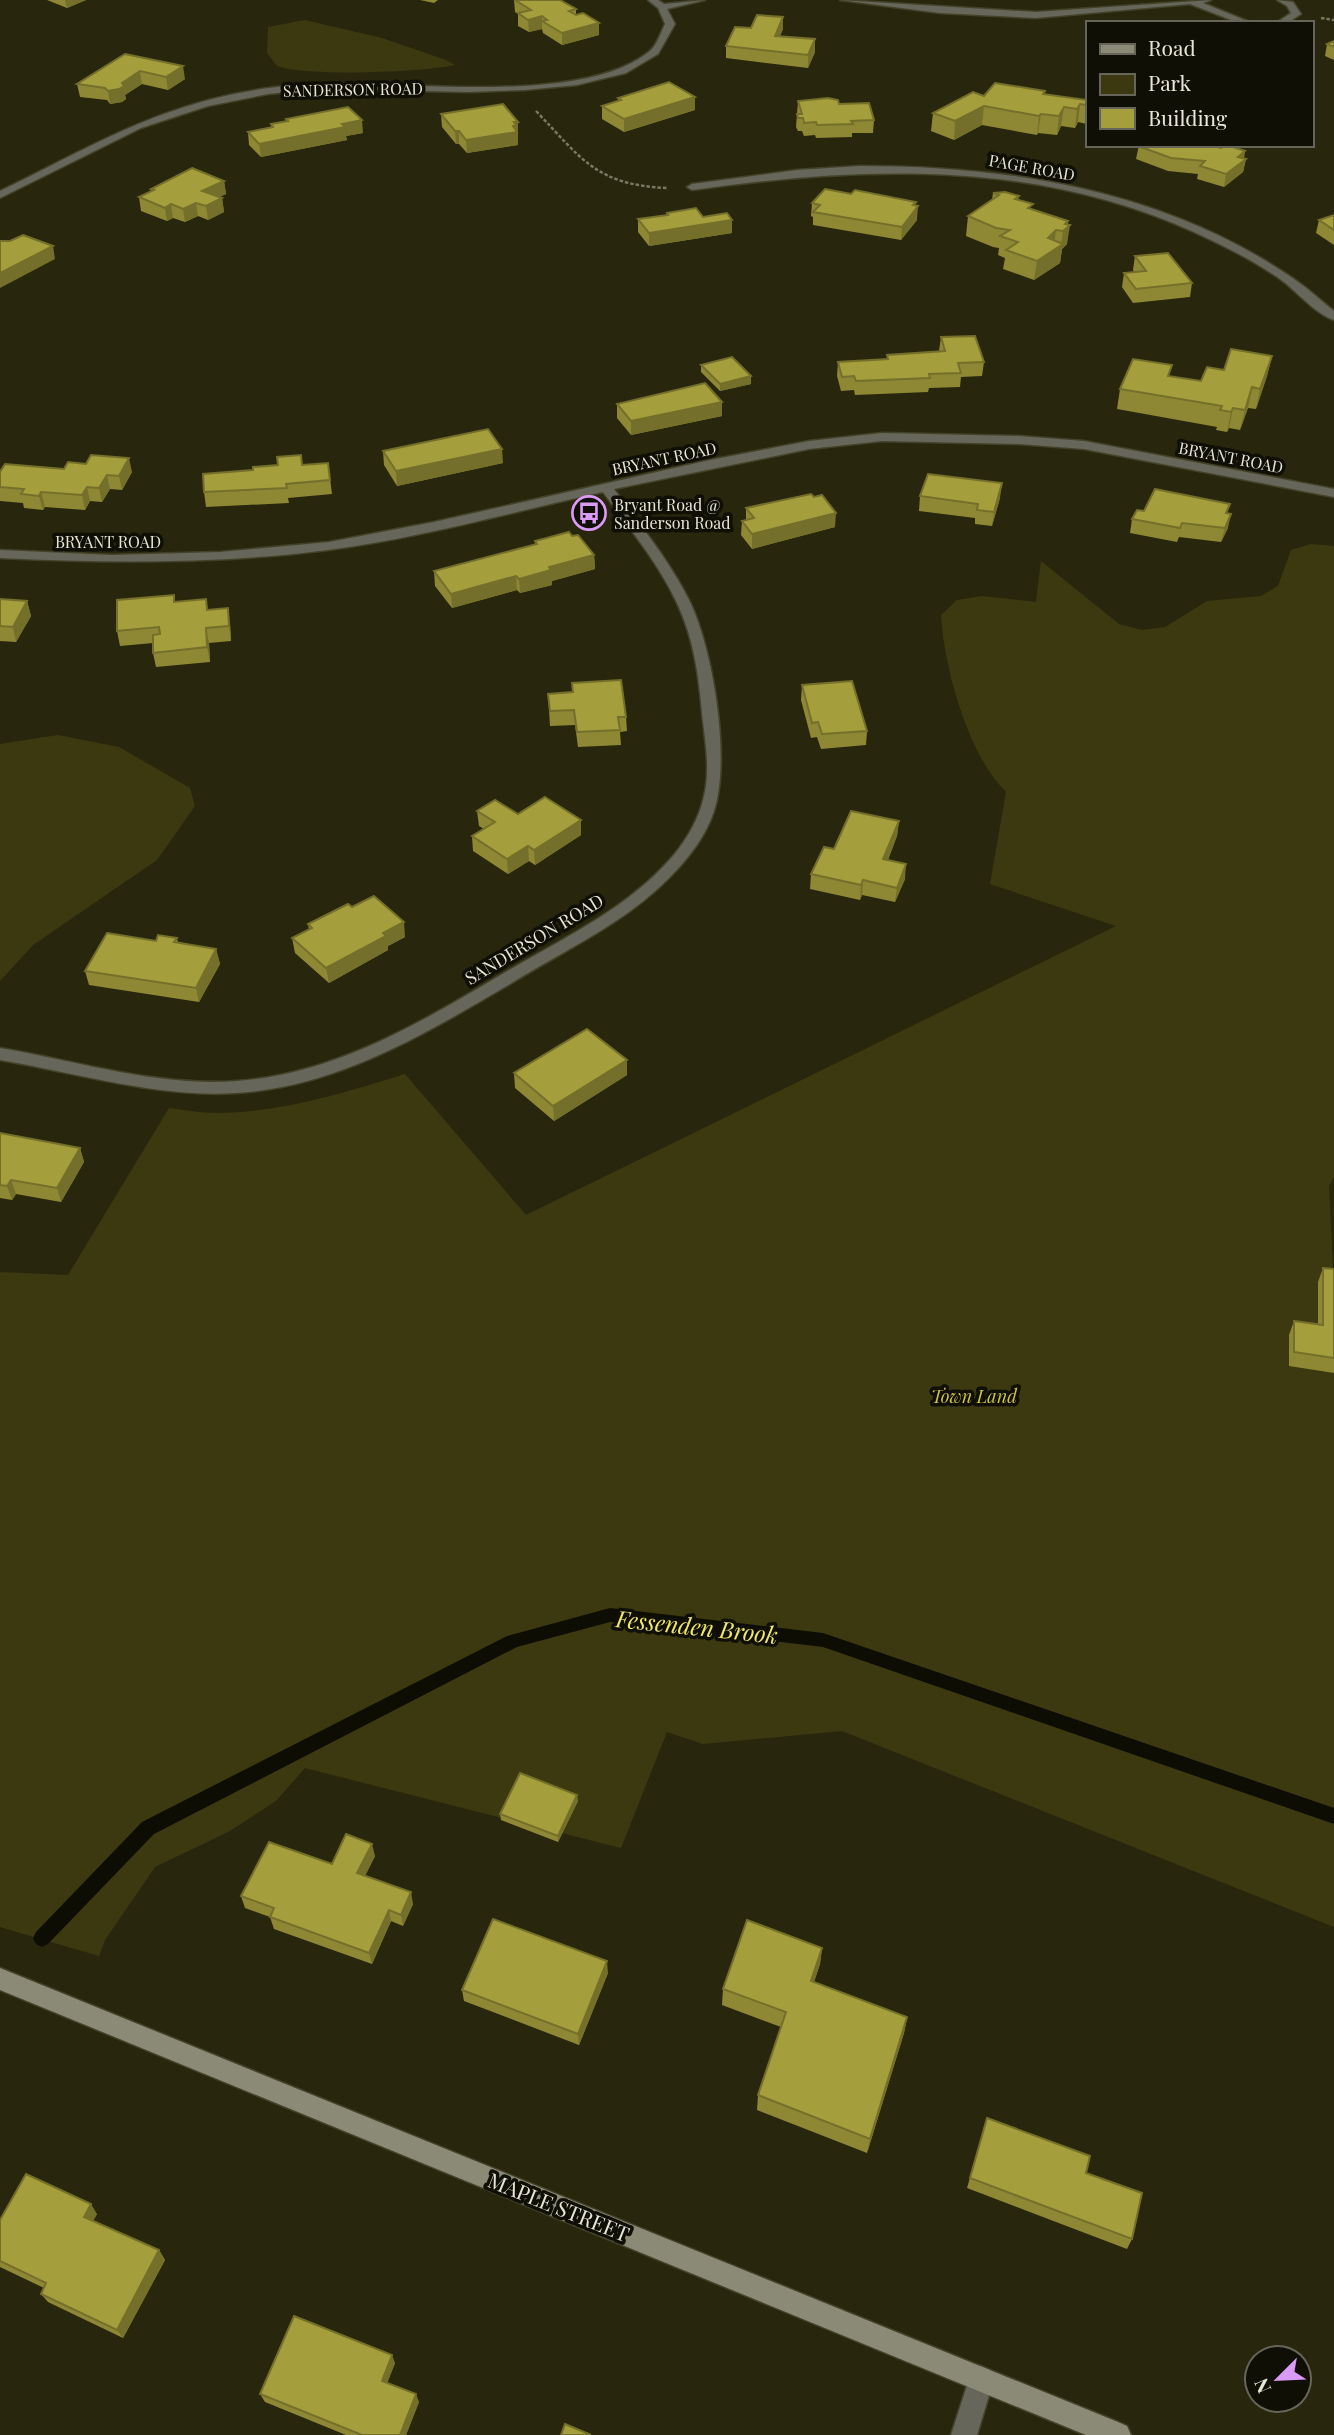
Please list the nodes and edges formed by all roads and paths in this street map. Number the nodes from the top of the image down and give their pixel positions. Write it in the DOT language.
graph roads {
  1 [pos="652,0"];
  2 [pos="701,0"];
  3 [pos="844,0"];
  4 [pos="1207,0"];
  5 [pos="1280,0"];
  6 [pos="1192,2"];
  7 [pos="662,6"];
  8 [pos="1243,21"];
  9 [pos="1284,21"];
  10 [pos="520,88"];
  11 [pos="692,187"];
  12 [pos="0,195"];
  13 [pos="1334,317"];
  14 [pos="605,486"];
  15 [pos="1334,493"];
  16 [pos="0,554"];
  17 [pos="0,1054"];
  18 [pos="0,1979"];
  19 [pos="981,2379"];
  20 [pos="964,2435"];
  21 [pos="1118,2435"];
  1 -- 7 [label="street"];
  2 -- 7 [label="street"];
  3 -- 6 [label="street"];
  4 -- 6 [label="street"];
  5 -- 9 [label="street"];
  6 -- 8 [label="street"];
  7 -- 10 [label="street, SANDERSON ROAD"];
  10 -- 11 [label="path"];
  10 -- 12 [label="street, SANDERSON ROAD"];
  11 -- 13 [label="street, PAGE ROAD"];
  14 -- 15 [label="street, BRYANT ROAD"];
  14 -- 16 [label="street, BRYANT ROAD"];
  14 -- 17 [label="street, SANDERSON ROAD"];
  18 -- 19 [label="main road, MAPLE STREET"];
  19 -- 20 [label="street"];
  19 -- 21 [label="main road, MAPLE STREET"];
}
